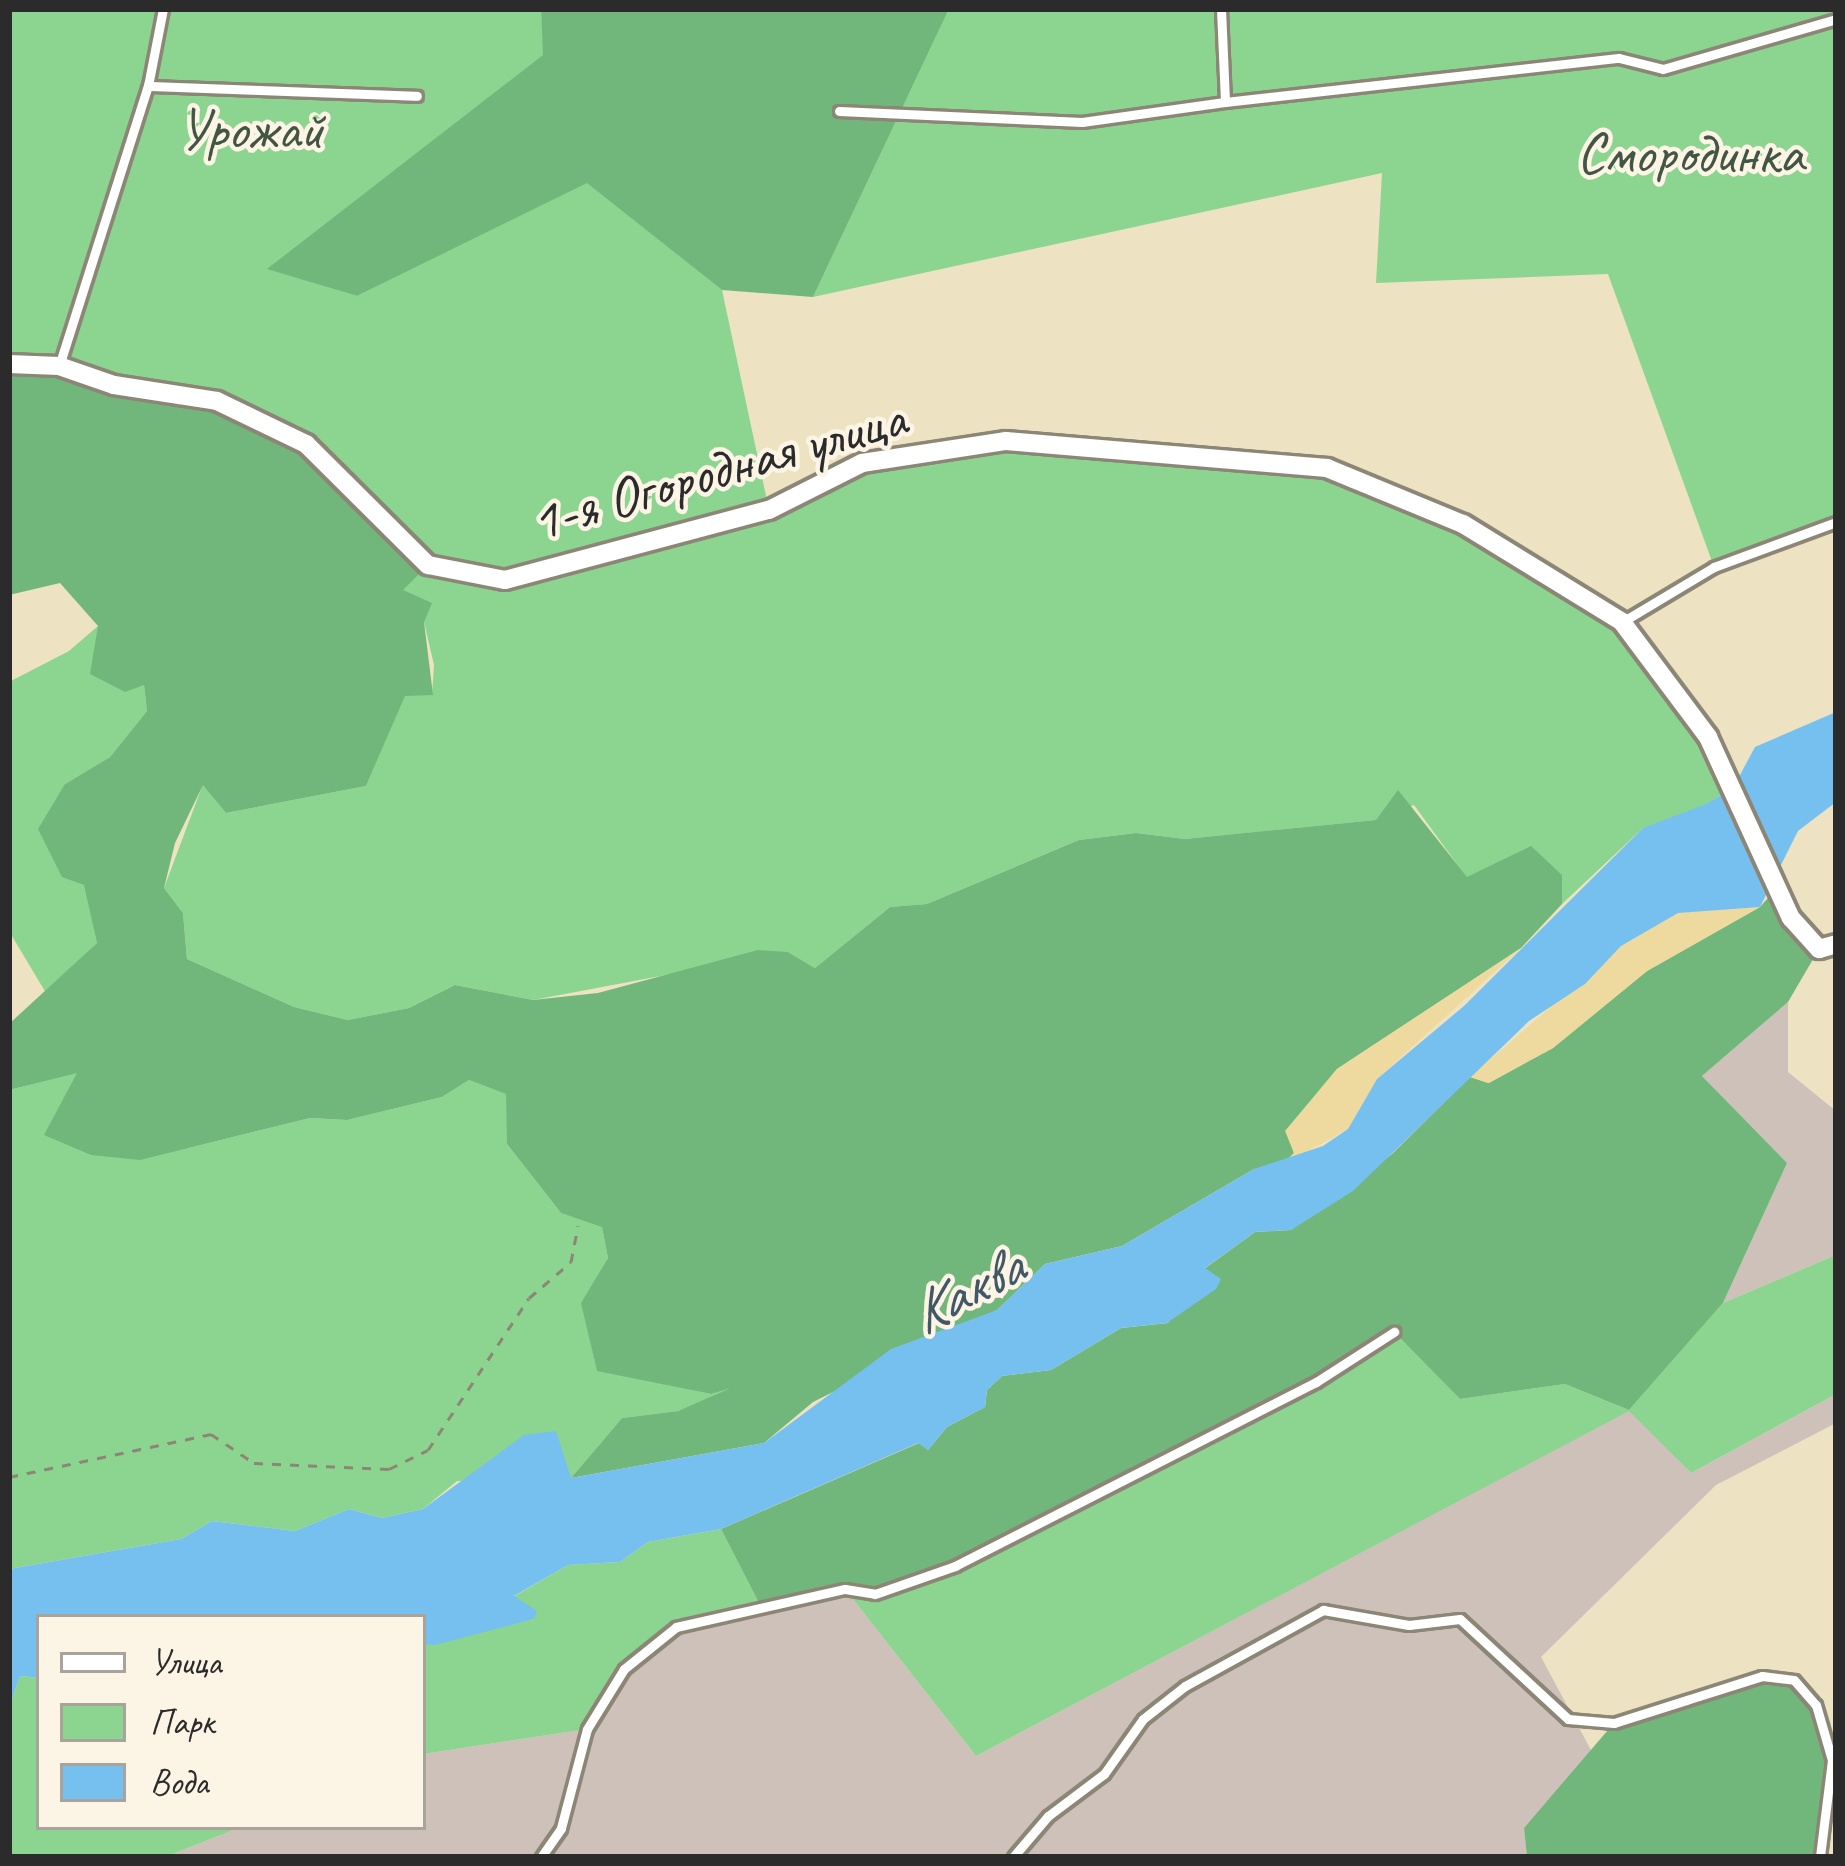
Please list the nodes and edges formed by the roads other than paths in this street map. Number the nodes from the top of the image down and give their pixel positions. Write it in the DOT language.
graph roads {
  1 [pos="163,9"];
  2 [pos="1221,9"];
  3 [pos="1836,19"];
  4 [pos="148,86"];
  5 [pos="417,96"];
  6 [pos="1225,102"];
  7 [pos="839,111"];
  8 [pos="9,364"];
  9 [pos="58,366"];
  10 [pos="1836,522"];
  11 [pos="1622,622"];
  12 [pos="1836,944"];
  13 [pos="1394,1332"];
  14 [pos="541,1857"];
  15 [pos="1013,1857"];
  16 [pos="1820,1857"];
  1 -- 4 [label="lane"];
  2 -- 6 [label="lane"];
  3 -- 6 [label="lane"];
  4 -- 5 [label="lane"];
  4 -- 9 [label="lane"];
  6 -- 7 [label="lane"];
  8 -- 9 [label="street, 1-я Огородная улица"];
  9 -- 11 [label="street, 1-я Огородная улица"];
  10 -- 11 [label="lane"];
  11 -- 12 [label="street, 1-я Огородная улица"];
  13 -- 14 [label="lane"];
  15 -- 16 [label="lane"];
}
